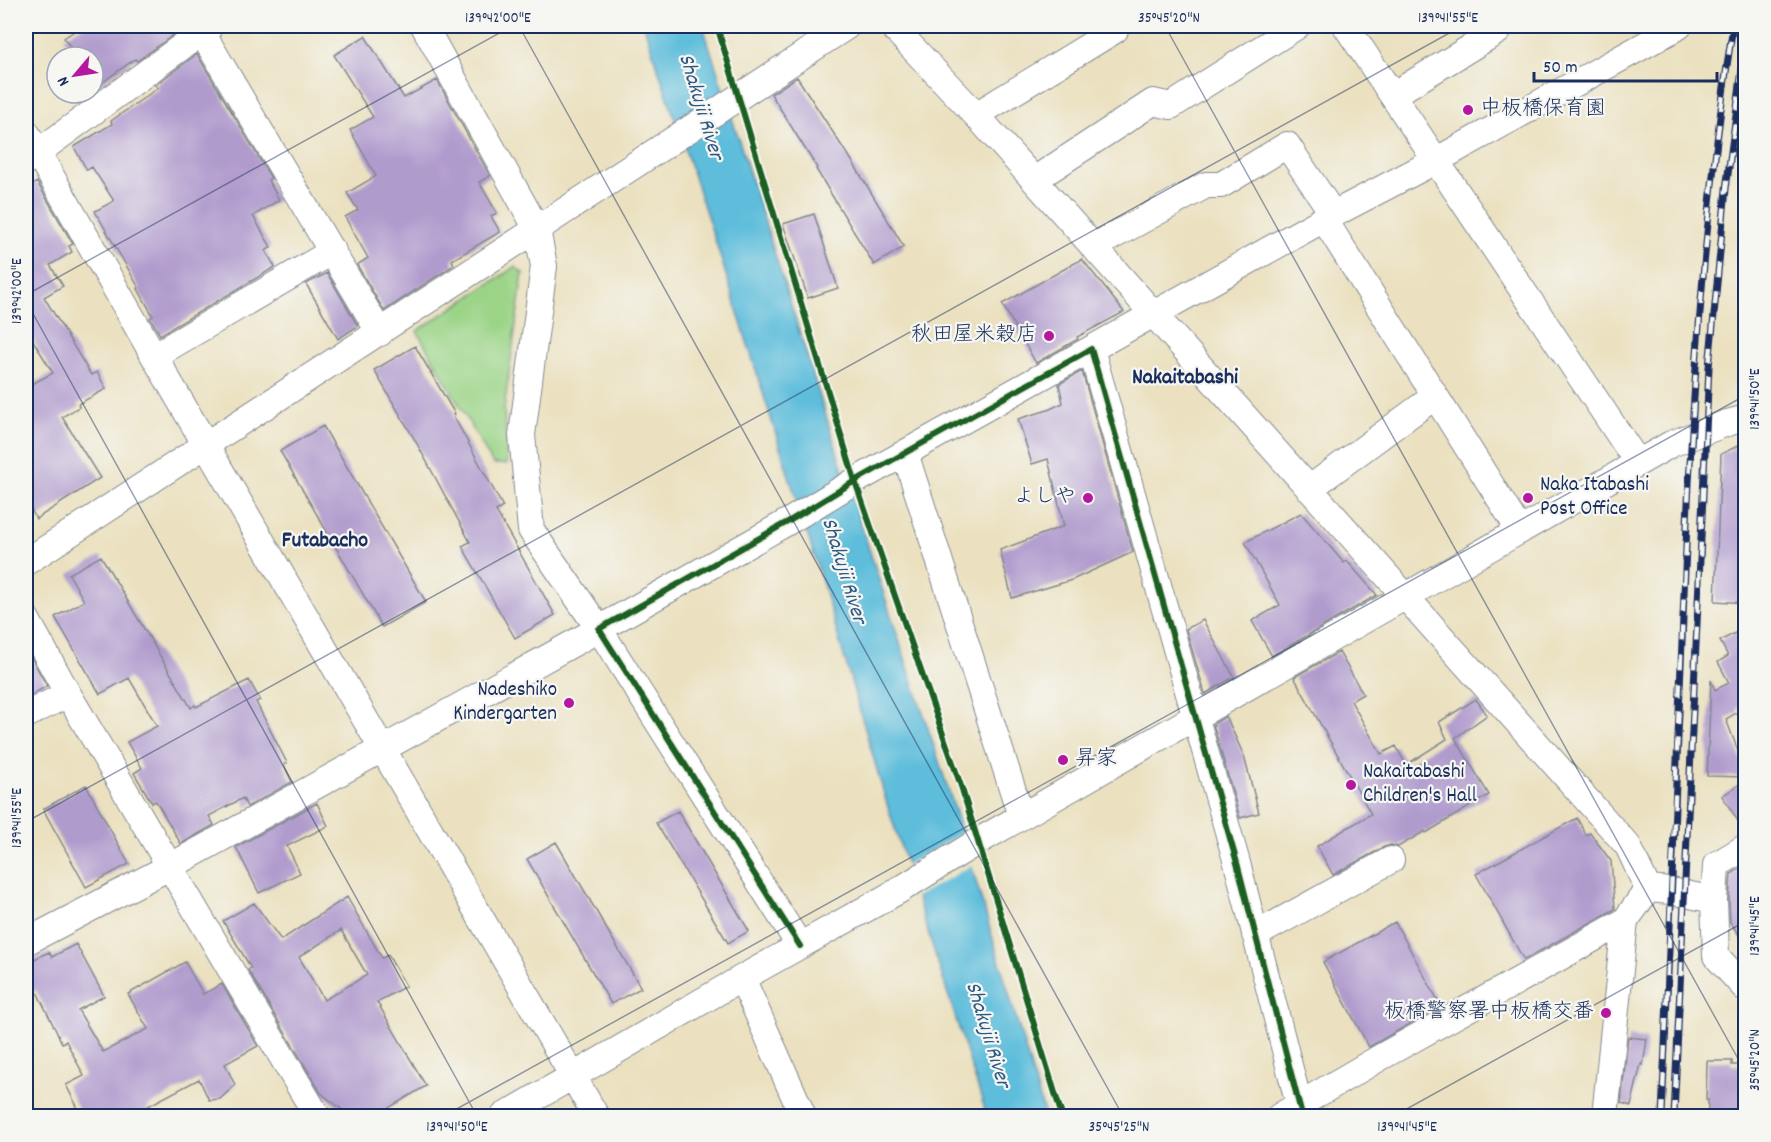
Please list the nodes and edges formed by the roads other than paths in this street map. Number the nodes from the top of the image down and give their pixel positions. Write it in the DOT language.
graph roads {
  1 [pos="424,26"];
  2 [pos="847,26"];
  3 [pos="892,26"];
  4 [pos="1112,26"];
  5 [pos="1297,26"];
  6 [pos="1346,26"];
  7 [pos="1679,26"];
  8 [pos="203,28"];
  9 [pos="1498,31"];
  10 [pos="1393,95"];
  11 [pos="976,116"];
  12 [pos="30,149"];
  13 [pos="1437,160"];
  14 [pos="1034,180"];
  15 [pos="1329,217"];
  16 [pos="537,230"];
  17 [pos="1093,247"];
  18 [pos="333,251"];
  19 [pos="1152,314"];
  20 [pos="380,333"];
  21 [pos="1091,349"];
  22 [pos="154,356"];
  23 [pos="1435,396"];
  24 [pos="1745,420"];
  25 [pos="206,444"];
  26 [pos="905,453"];
  27 [pos="1638,463"];
  28 [pos="1309,489"];
  29 [pos="1520,531"];
  30 [pos="26,562"];
  31 [pos="1404,597"];
  32 [pos="26,618"];
  33 [pos="599,629"];
  34 [pos="68,694"];
  35 [pos="26,715"];
  36 [pos="1196,717"];
  37 [pos="383,749"];
  38 [pos="1022,816"];
  39 [pos="1746,847"];
  40 [pos="1391,860"];
  41 [pos="171,866"];
  42 [pos="1648,889"];
  43 [pos="1714,900"];
  44 [pos="1625,921"];
  45 [pos="1255,935"];
  46 [pos="26,942"];
  47 [pos="800,946"];
  48 [pos="742,978"];
  49 [pos="1746,989"];
  50 [pos="573,1077"];
  51 [pos="1293,1113"];
  52 [pos="317,1116"];
  53 [pos="504,1116"];
  54 [pos="596,1116"];
  55 [pos="803,1116"];
  56 [pos="1605,1116"];
  1 -- 16 [label="street"];
  2 -- 16 [label="street"];
  3 -- 11 [label="street"];
  4 -- 11 [label="street"];
  5 -- 14 [label="street"];
  6 -- 10 [label="street"];
  7 -- 13 [label="street"];
  8 -- 12 [label="street"];
  8 -- 18 [label="street"];
  9 -- 10 [label="street"];
  10 -- 13 [label="street"];
  11 -- 14 [label="street"];
  12 -- 22 [label="street"];
  13 -- 15 [label="street"];
  13 -- 27 [label="street"];
  14 -- 17 [label="street"];
  15 -- 17 [label="street"];
  15 -- 19 [label="street"];
  15 -- 23 [label="street"];
  16 -- 20 [label="street"];
  16 -- 33 [label="street"];
  17 -- 19 [label="street"];
  18 -- 20 [label="street"];
  18 -- 22 [label="street"];
  19 -- 21 [label="street"];
  19 -- 28 [label="street"];
  20 -- 25 [label="street"];
  21 -- 26 [label="street"];
  21 -- 36 [label="street"];
  22 -- 25 [label="street"];
  23 -- 28 [label="street"];
  23 -- 29 [label="street"];
  24 -- 27 [label="street"];
  25 -- 30 [label="street"];
  25 -- 37 [label="street"];
  26 -- 33 [label="street"];
  26 -- 38 [label="street"];
  27 -- 29 [label="street"];
  28 -- 31 [label="street"];
  29 -- 31 [label="street"];
  31 -- 36 [label="street"];
  31 -- 42 [label="street"];
  32 -- 34 [label="street"];
  33 -- 37 [label="street"];
  33 -- 47 [label="street"];
  34 -- 35 [label="street"];
  34 -- 41 [label="street"];
  36 -- 38 [label="street"];
  36 -- 45 [label="street"];
  37 -- 41 [label="street"];
  37 -- 50 [label="street"];
  38 -- 47 [label="street"];
  39 -- 43 [label="street"];
  40 -- 45 [label="street"];
  41 -- 46 [label="street"];
  41 -- 52 [label="street"];
  42 -- 43 [label="street"];
  42 -- 44 [label="street"];
  43 -- 49 [label="street"];
  44 -- 51 [label="street"];
  44 -- 56 [label="street"];
  45 -- 51 [label="street"];
  47 -- 48 [label="street"];
  48 -- 50 [label="street"];
  48 -- 55 [label="street"];
  50 -- 53 [label="street"];
  50 -- 54 [label="street"];
}
